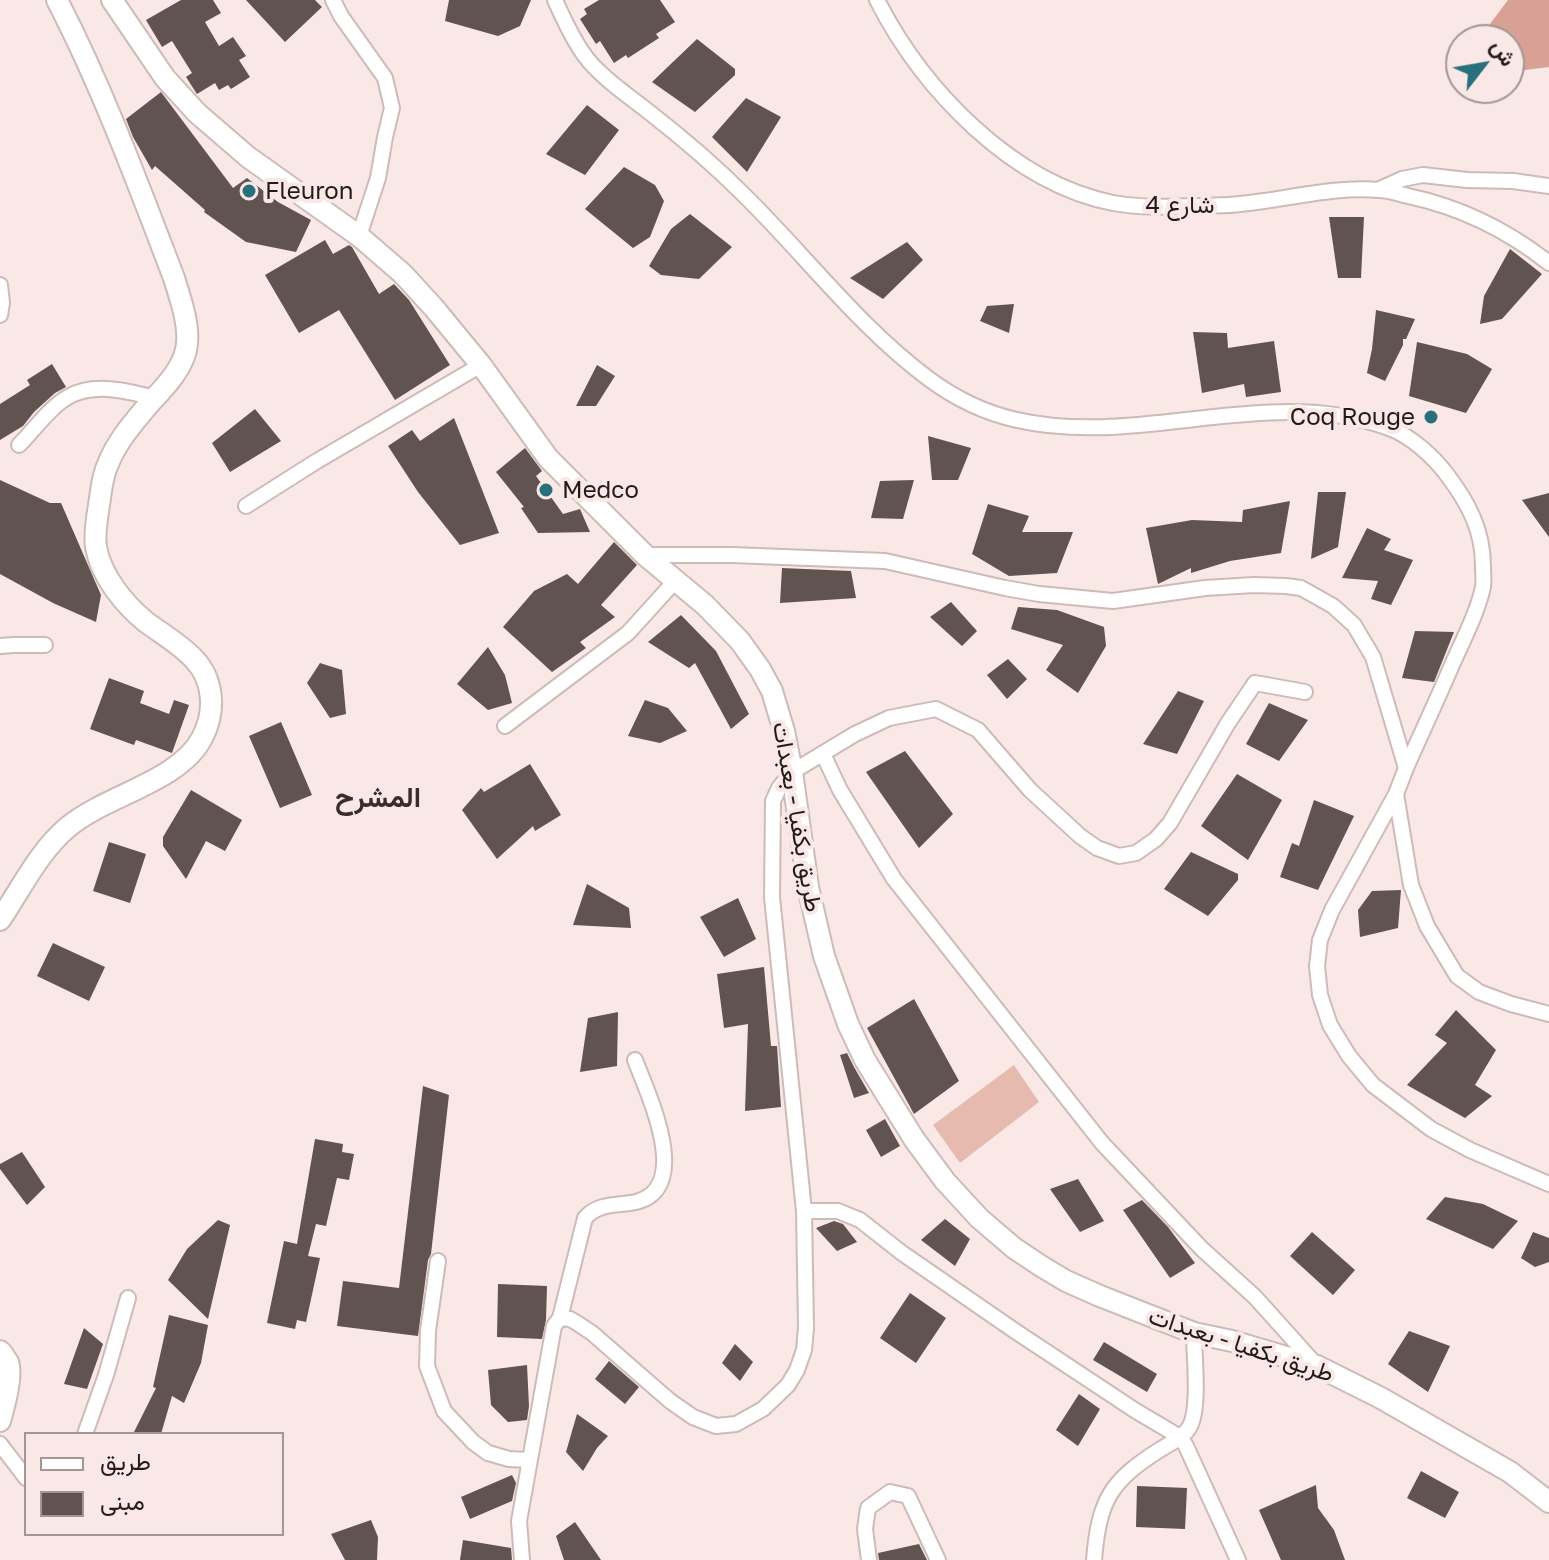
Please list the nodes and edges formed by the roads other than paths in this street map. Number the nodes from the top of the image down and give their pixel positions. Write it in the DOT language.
graph roads {
  1 [pos="57,0"];
  2 [pos="112,0"];
  3 [pos="333,0"];
  4 [pos="555,0"];
  5 [pos="877,0"];
  6 [pos="1549,186"];
  7 [pos="1379,190"];
  8 [pos="359,236"];
  9 [pos="1549,263"];
  10 [pos="0,285"];
  11 [pos="0,315"];
  12 [pos="481,365"];
  13 [pos="155,398"];
  14 [pos="19,445"];
  15 [pos="246,506"];
  16 [pos="645,555"];
  17 [pos="676,580"];
  18 [pos="45,645"];
  19 [pos="0,646"];
  20 [pos="1305,692"];
  21 [pos="505,726"];
  22 [pos="823,754"];
  23 [pos="1406,768"];
  24 [pos="792,772"];
  25 [pos="1396,794"];
  26 [pos="0,920"];
  27 [pos="1549,1014"];
  28 [pos="635,1060"];
  29 [pos="1549,1184"];
  30 [pos="804,1211"];
  31 [pos="438,1261"];
  32 [pos="128,1298"];
  33 [pos="560,1318"];
  34 [pos="1194,1333"];
  35 [pos="0,1351"];
  36 [pos="1317,1366"];
  37 [pos="0,1421"];
  38 [pos="86,1432"];
  39 [pos="1180,1437"];
  40 [pos="0,1444"];
  41 [pos="529,1460"];
  42 [pos="24,1475"];
  43 [pos="1549,1502"];
  44 [pos="522,1560"];
  45 [pos="869,1560"];
  46 [pos="938,1560"];
  47 [pos="1094,1560"];
  48 [pos="1238,1560"];
  1 -- 13 [label="main road"];
  2 -- 8 [label="main road, طريق بكفيا - بعبدات"];
  3 -- 8 [label="street"];
  4 -- 23 [label="street"];
  5 -- 7 [label="street, شارع 4"];
  6 -- 7 [label="street"];
  7 -- 9 [label="street, شارع 4"];
  8 -- 12 [label="main road, طريق بكفيا - بعبدات"];
  10 -- 11 [label="street"];
  12 -- 15 [label="street"];
  12 -- 16 [label="main road, طريق بكفيا - بعبدات"];
  13 -- 14 [label="street"];
  13 -- 26 [label="main road"];
  16 -- 17 [label="main road, طريق بكفيا - بعبدات"];
  16 -- 23 [label="street"];
  17 -- 21 [label="street"];
  17 -- 24 [label="main road, طريق بكفيا - بعبدات"];
  18 -- 19 [label="street"];
  20 -- 22 [label="street"];
  22 -- 24 [label="street"];
  22 -- 36 [label="street"];
  23 -- 25 [label="street"];
  24 -- 30 [label="street"];
  24 -- 34 [label="main road, طريق بكفيا - بعبدات"];
  25 -- 27 [label="street"];
  25 -- 29 [label="street"];
  28 -- 33 [label="street"];
  30 -- 33 [label="street"];
  30 -- 39 [label="street"];
  31 -- 41 [label="street"];
  32 -- 38 [label="street"];
  33 -- 41 [label="street"];
  34 -- 36 [label="main road, طريق بكفيا - بعبدات"];
  34 -- 39 [label="street"];
  35 -- 37 [label="main road"];
  36 -- 43 [label="main road, طريق بكفيا - بعبدات"];
  39 -- 47 [label="street"];
  39 -- 48 [label="street"];
  40 -- 42 [label="street"];
  41 -- 44 [label="street"];
  45 -- 46 [label="street"];
}
